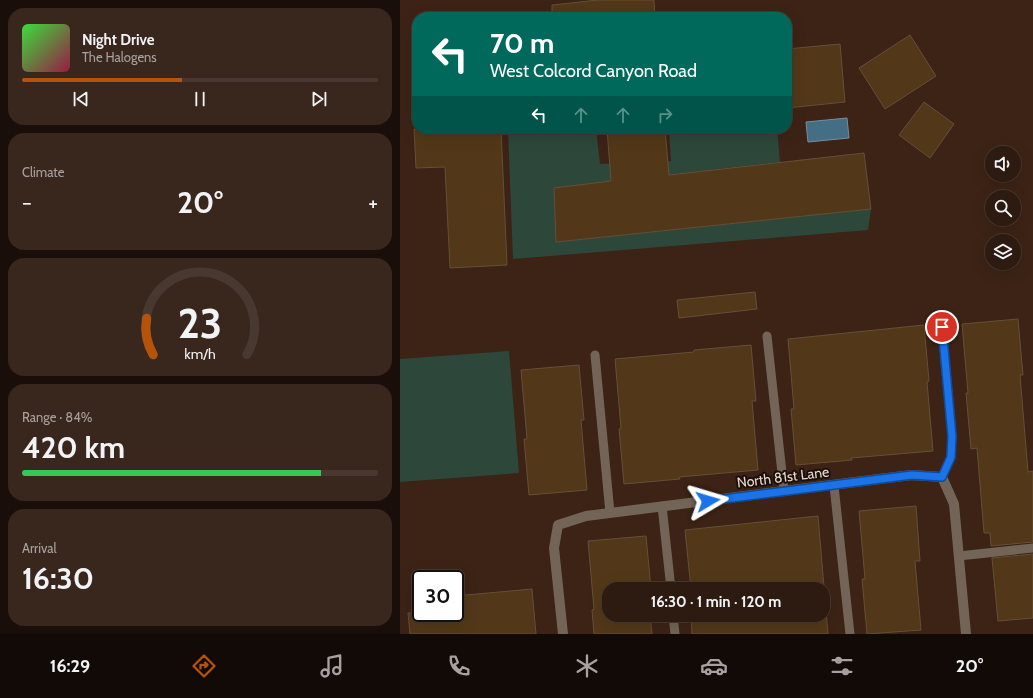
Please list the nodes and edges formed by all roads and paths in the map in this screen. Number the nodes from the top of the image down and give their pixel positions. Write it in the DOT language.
graph roads {
  1 [pos="942,327"];
  2 [pos="767,336"];
  3 [pos="595,355"];
  4 [pos="942,477"];
  5 [pos="834,486"];
  6 [pos="784,491"];
  7 [pos="662,506"];
  8 [pos="610,513"];
  9 [pos="1033,548"];
  10 [pos="958,556"];
  11 [pos="669,582"];
  12 [pos="674,622"];
  13 [pos="563,634"];
  14 [pos="675,634"];
  15 [pos="850,634"];
  16 [pos="966,634"];
  1 -- 4 [label="lane"];
  2 -- 6 [label="lane"];
  3 -- 8 [label="lane"];
  4 -- 5 [label="street, North 81st Lane"];
  4 -- 10 [label="street"];
  5 -- 6 [label="street, North 81st Lane"];
  5 -- 15 [label="lane"];
  6 -- 7 [label="street, North 81st Lane"];
  7 -- 8 [label="street, North 81st Lane"];
  7 -- 11 [label="lane"];
  8 -- 13 [label="street, North 81st Lane"];
  9 -- 10 [label="lane"];
  10 -- 16 [label="street"];
  12 -- 14 [label="lane"];
}
